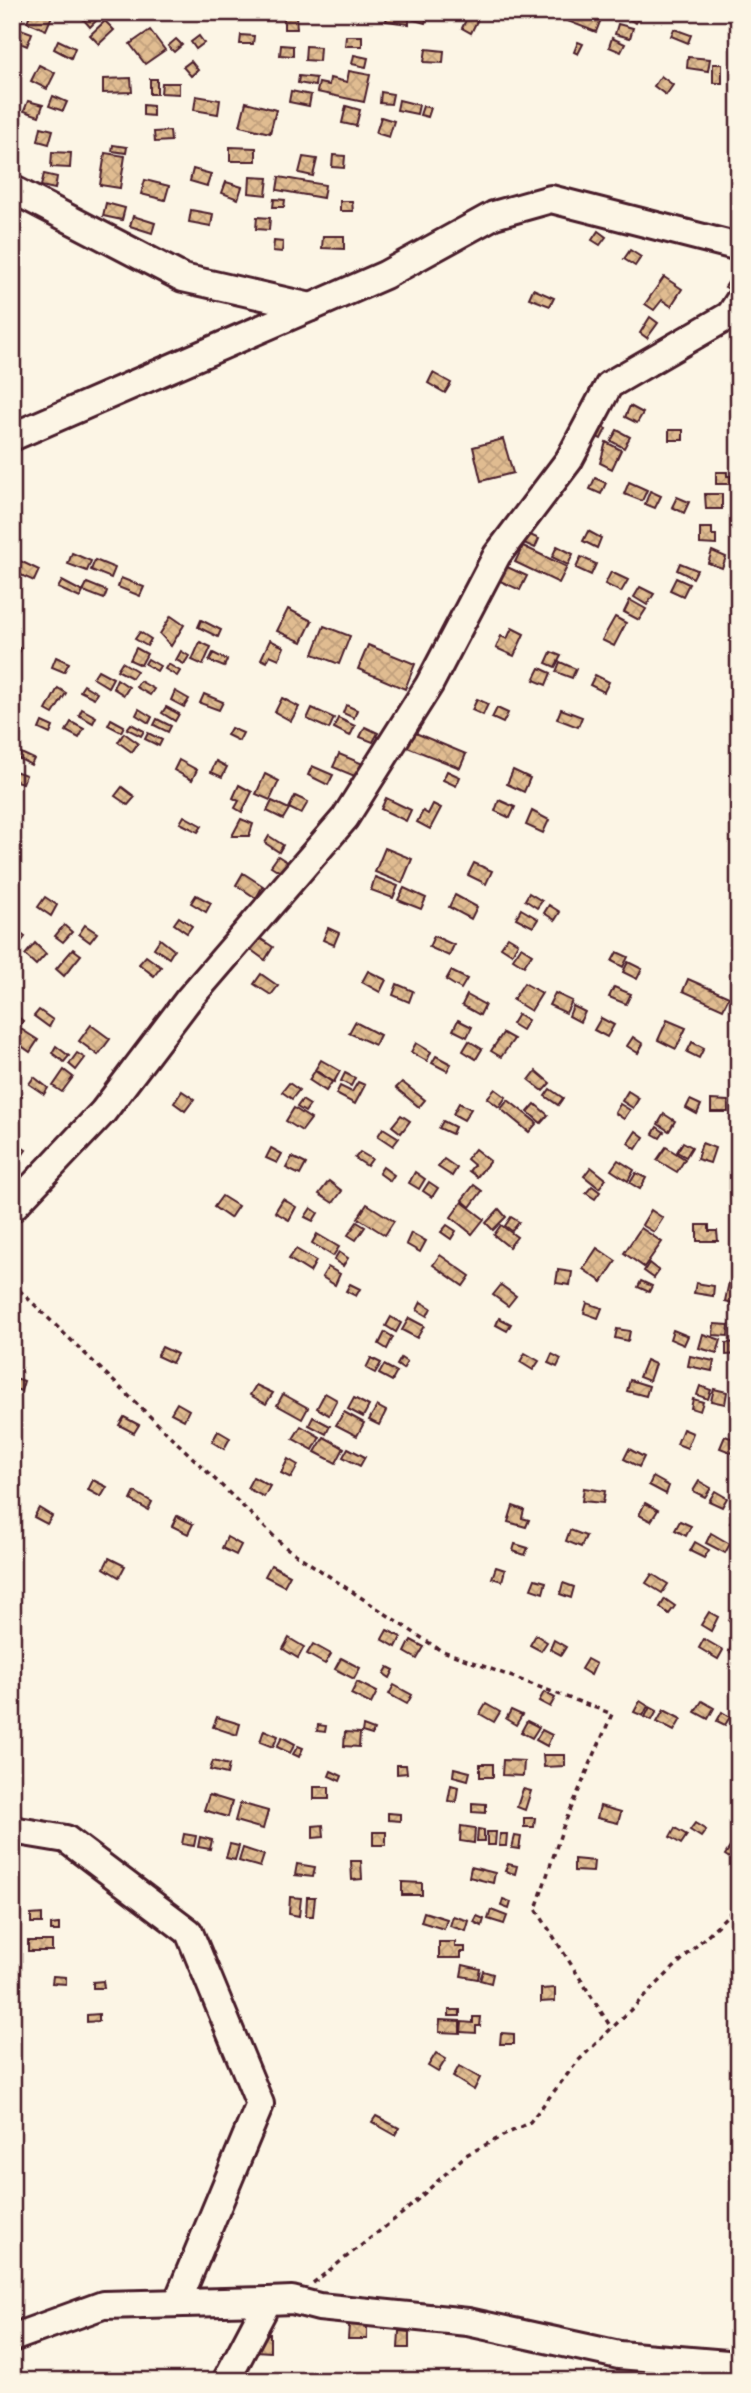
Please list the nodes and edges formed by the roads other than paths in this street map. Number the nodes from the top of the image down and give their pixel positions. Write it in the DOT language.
graph roads {
  1 [pos="12,189"];
  2 [pos="739,247"];
  3 [pos="739,301"];
  4 [pos="311,307"];
  5 [pos="12,437"];
  6 [pos="12,1208"];
  7 [pos="12,1830"];
  8 [pos="280,2301"];
  9 [pos="177,2303"];
  10 [pos="12,2338"];
  11 [pos="739,2365"];
  12 [pos="226,2381"];
  1 -- 4 [label="street"];
  2 -- 4 [label="street"];
  3 -- 6 [label="street"];
  4 -- 5 [label="street"];
  7 -- 9 [label="street"];
  8 -- 9 [label="street"];
  8 -- 11 [label="street"];
  8 -- 12 [label="street"];
  9 -- 10 [label="street"];
}
